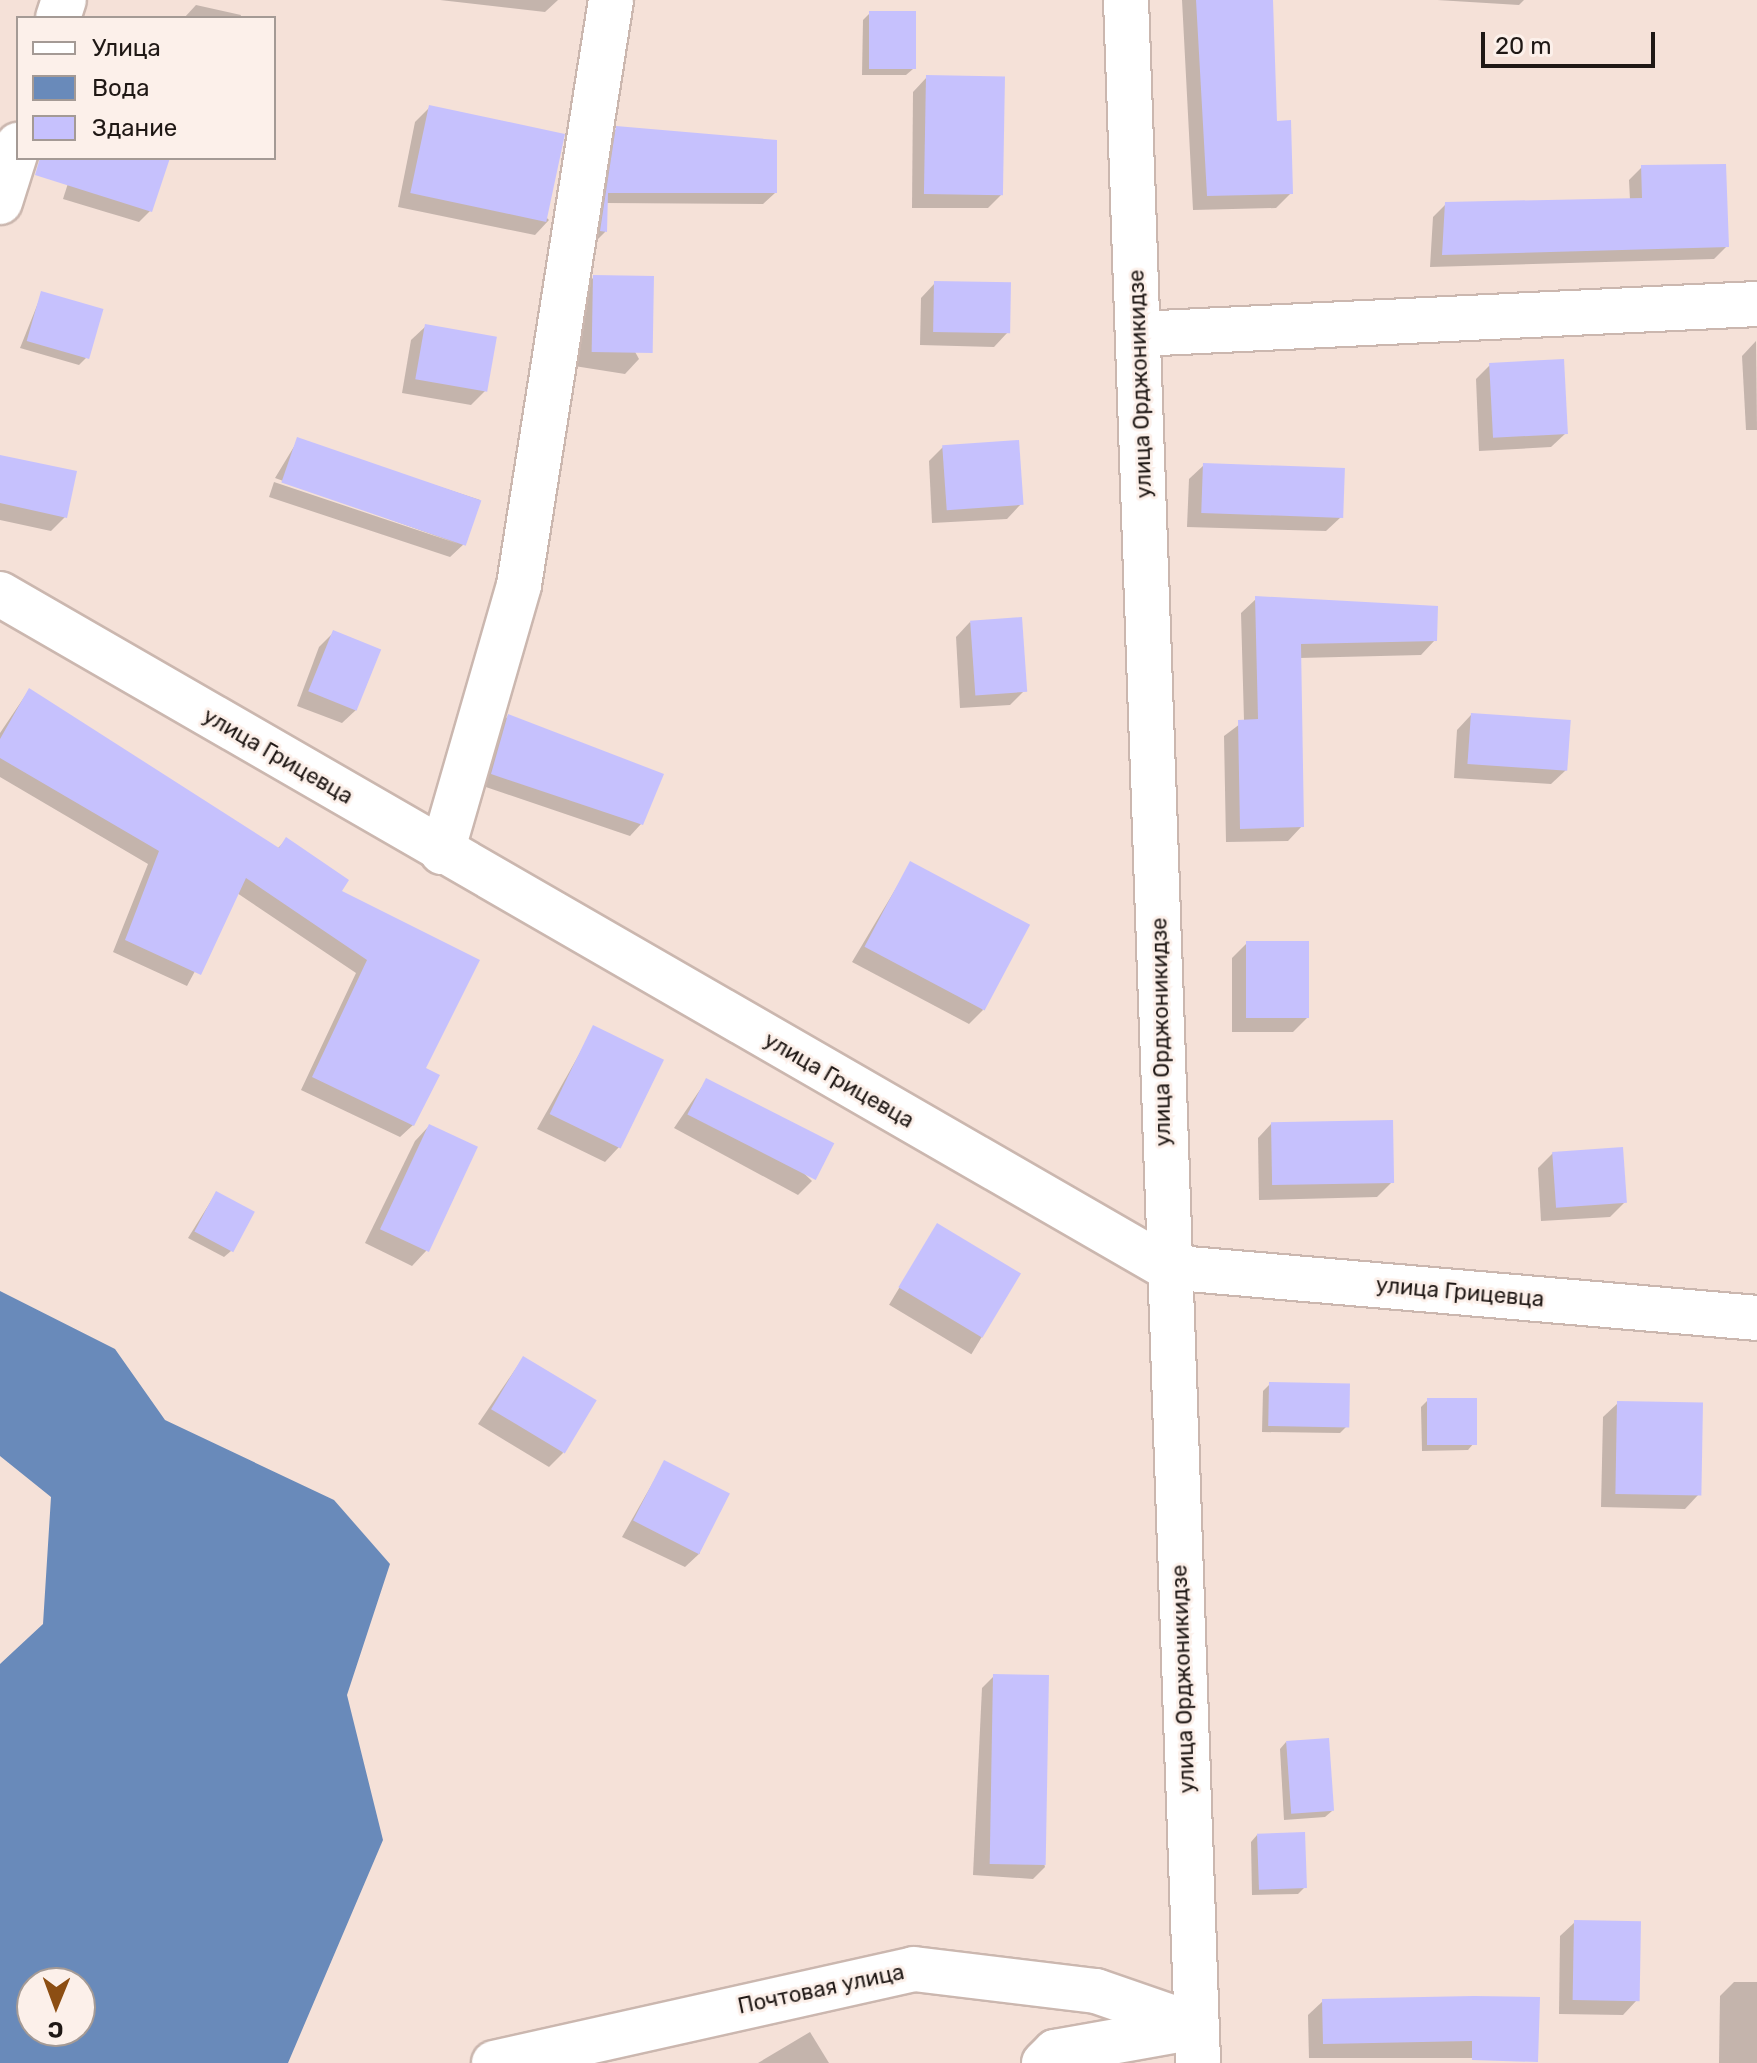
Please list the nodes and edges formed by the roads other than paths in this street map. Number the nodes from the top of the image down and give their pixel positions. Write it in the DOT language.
graph roads {
  1 [pos="611,0"];
  2 [pos="1126,0"];
  3 [pos="16,151"];
  4 [pos="0,202"];
  5 [pos="1757,304"];
  6 [pos="1139,334"];
  7 [pos="0,594"];
  8 [pos="442,852"];
  9 [pos="1166,1267"];
  10 [pos="1757,1318"];
  11 [pos="1198,2045"];
  12 [pos="494,2063"];
  13 [pos="1044,2063"];
  1 -- 8 [label="street"];
  2 -- 6 [label="street, улица Орджоникидзе"];
  3 -- 4 [label="street"];
  5 -- 6 [label="street"];
  6 -- 9 [label="street, улица Орджоникидзе"];
  7 -- 8 [label="street, улица Грицевца"];
  8 -- 9 [label="street, улица Грицевца"];
  9 -- 10 [label="street, улица Грицевца"];
  9 -- 11 [label="street, улица Орджоникидзе"];
  11 -- 12 [label="street, Почтовая улица"];
  11 -- 13 [label="street"];
}
